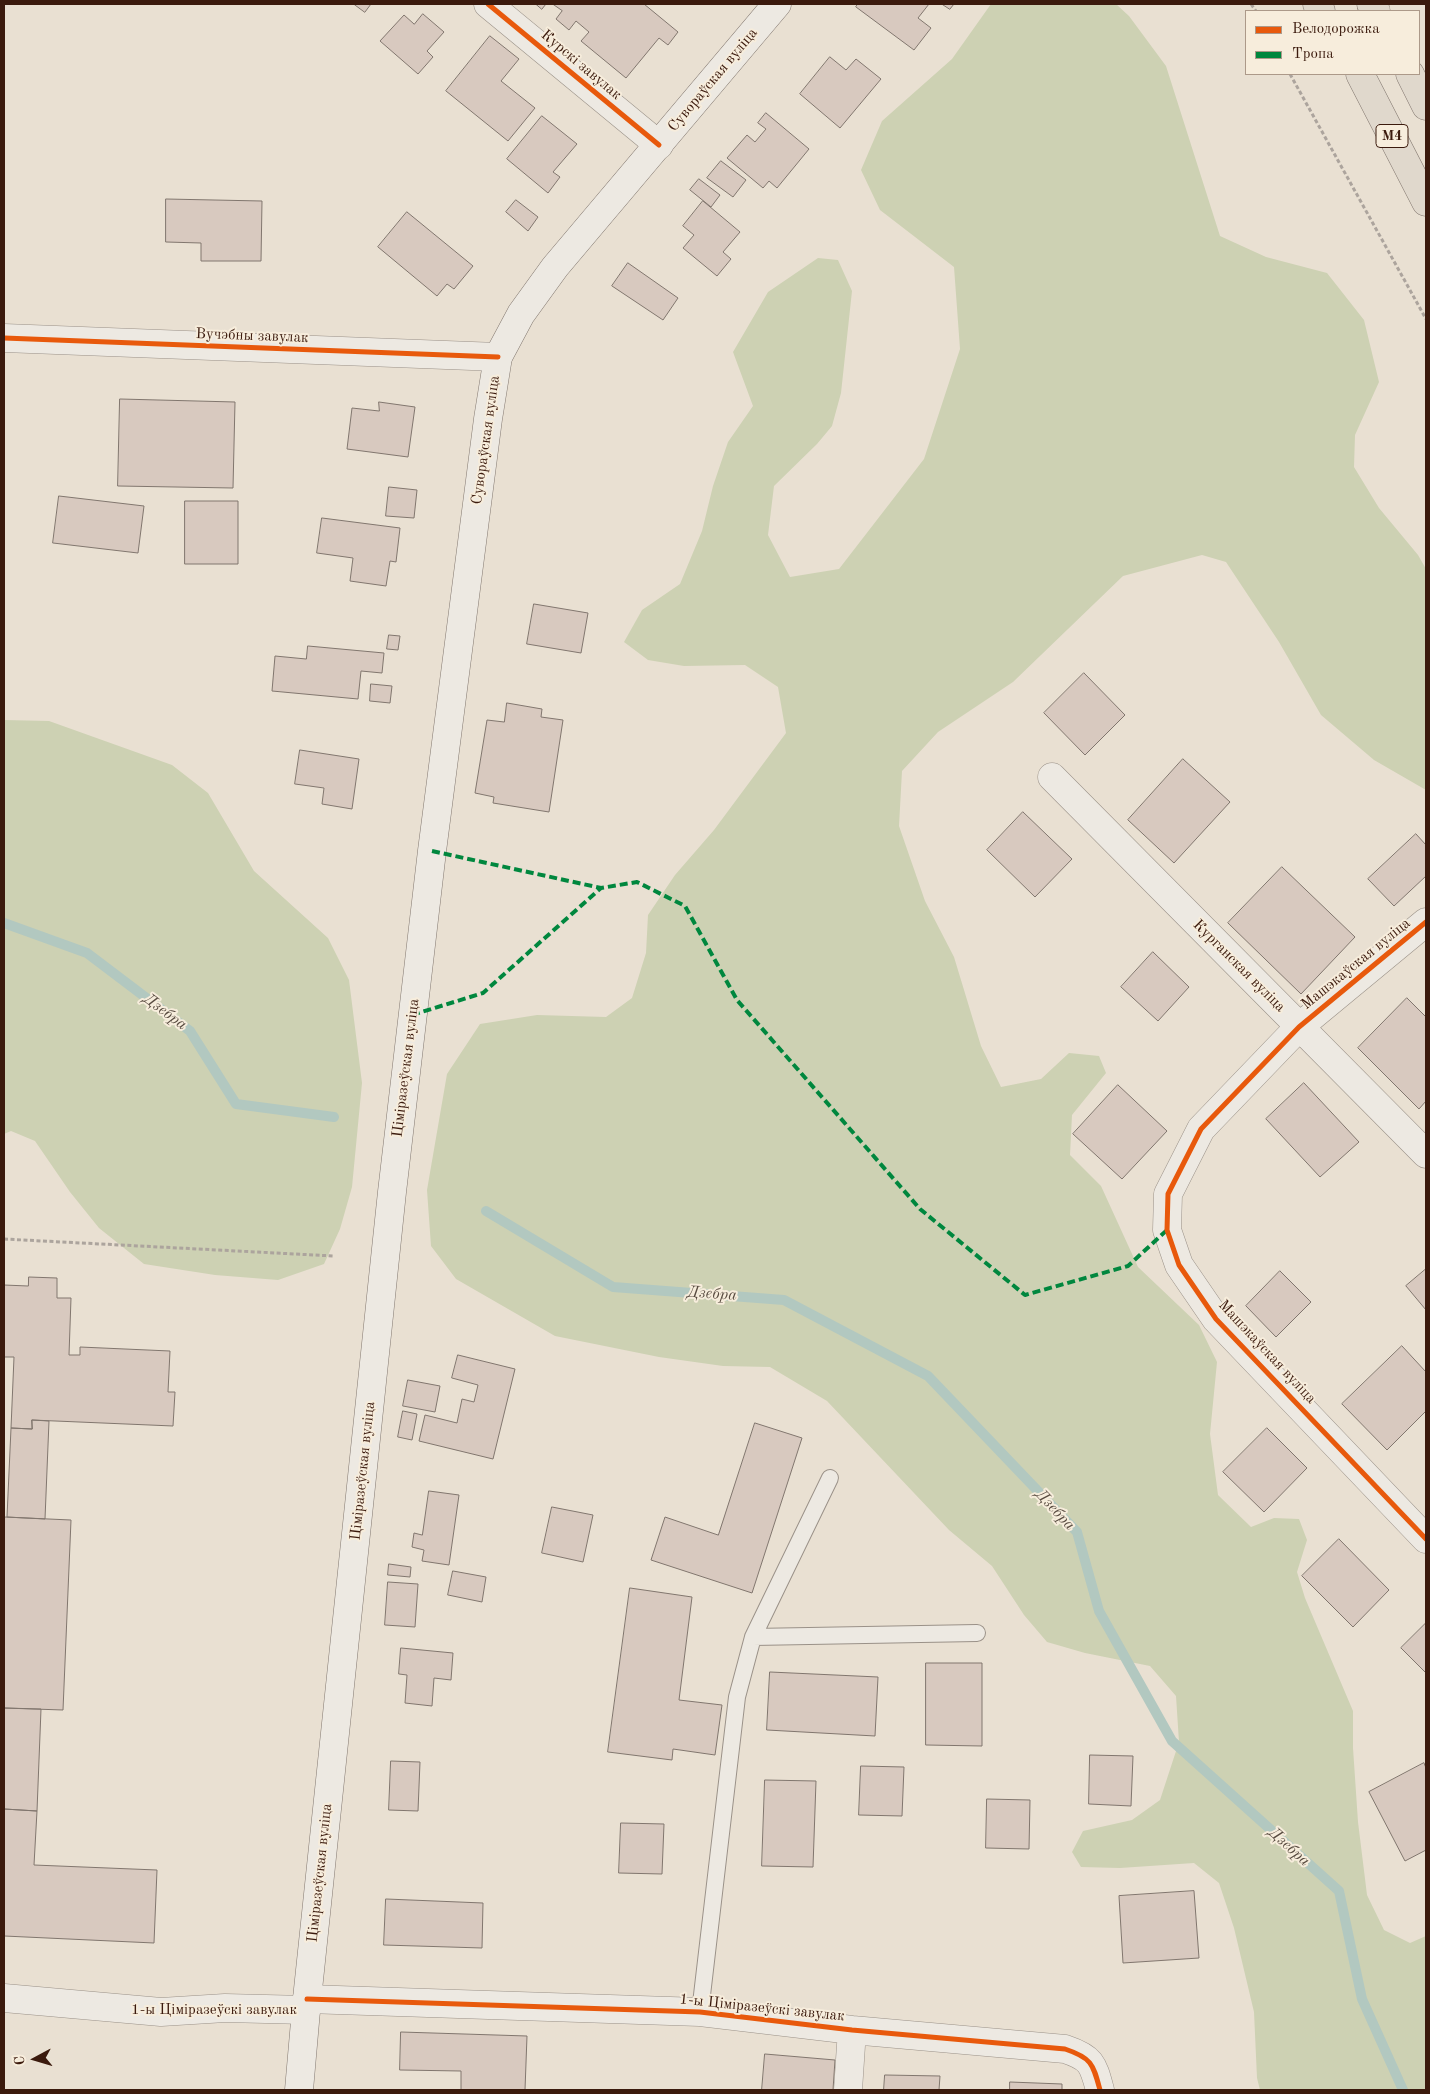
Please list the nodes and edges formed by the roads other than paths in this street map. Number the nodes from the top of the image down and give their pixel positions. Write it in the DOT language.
graph roads {
  1 [pos="488,4"];
  2 [pos="774,5"];
  3 [pos="1361,75"];
  4 [pos="1410,75"];
  5 [pos="1426,106"];
  6 [pos="659,145"];
  7 [pos="1426,202"];
  8 [pos="4,338"];
  9 [pos="498,357"];
  10 [pos="1052,777"];
  11 [pos="432,852"];
  12 [pos="1426,922"];
  13 [pos="1299,1027"];
  14 [pos="1426,1154"];
  15 [pos="830,1478"];
  16 [pos="1426,1539"];
  17 [pos="977,1632"];
  18 [pos="753,1637"];
  19 [pos="4,1998"];
  20 [pos="306,2004"];
  21 [pos="700,2012"];
  22 [pos="852,2030"];
  23 [pos="299,2090"];
  24 [pos="848,2090"];
  25 [pos="1100,2090"];
  1 -- 6 [label="street, Курскі завулак"];
  2 -- 6 [label="street, Сувораўская вуліца"];
  3 -- 7 [label="main road, М4"];
  4 -- 5 [label="main road"];
  6 -- 9 [label="street, Сувораўская вуліца"];
  8 -- 9 [label="street, Вучэбны завулак"];
  9 -- 11 [label="street, Сувораўская вуліца"];
  10 -- 13 [label="street, Курганская вуліца"];
  11 -- 20 [label="street, Ціміразеўская вуліца"];
  12 -- 13 [label="street, Машэкаўская вуліца"];
  13 -- 14 [label="street, Курганская вуліца"];
  13 -- 16 [label="street, Машэкаўская вуліца"];
  15 -- 18 [label="lane"];
  17 -- 18 [label="lane"];
  18 -- 21 [label="lane"];
  19 -- 20 [label="street, 1-ы Ціміразеўскі завулак"];
  20 -- 21 [label="street, 1-ы Ціміразеўскі завулак"];
  20 -- 23 [label="street, Ціміразеўская вуліца"];
  21 -- 22 [label="street, 1-ы Ціміразеўскі завулак"];
  22 -- 24 [label="street"];
  22 -- 25 [label="street, 1-ы Ціміразеўскі завулак"];
}
